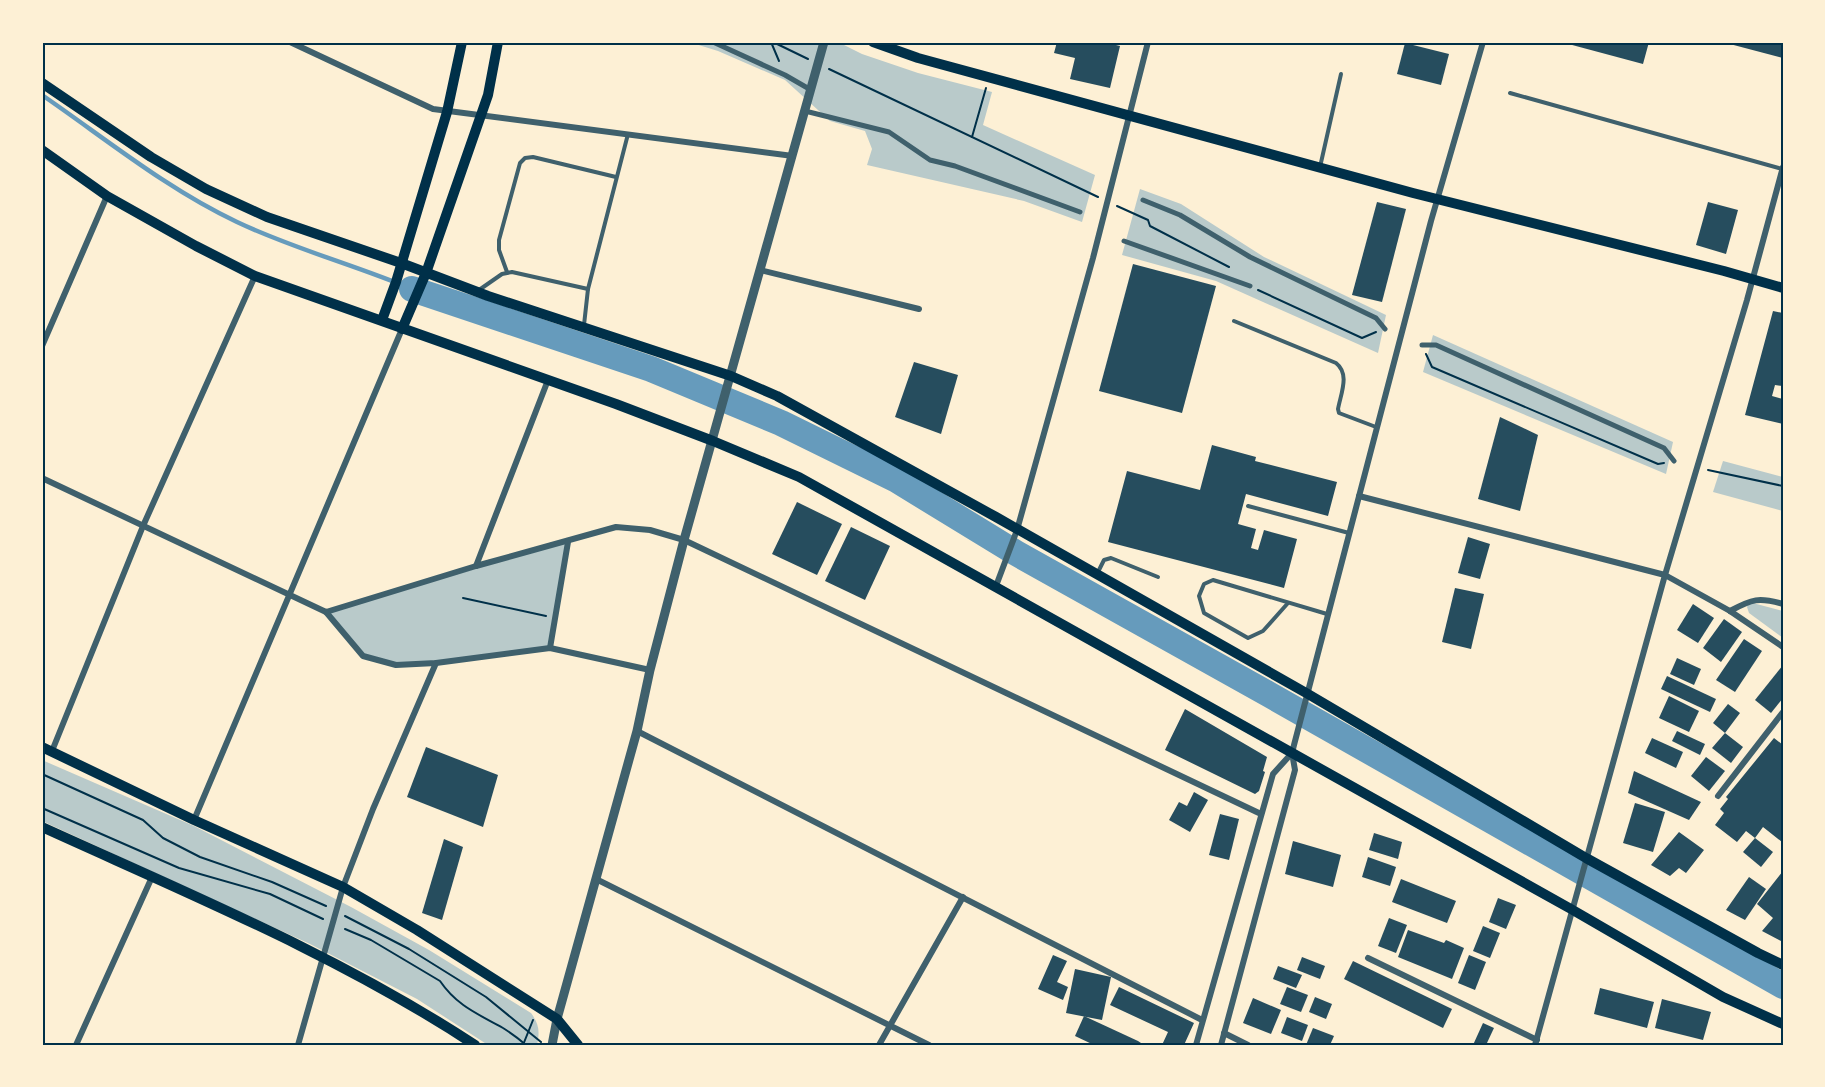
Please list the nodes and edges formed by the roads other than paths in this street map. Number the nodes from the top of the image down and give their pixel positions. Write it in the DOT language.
graph roads {
  1 [pos="290,42"];
  2 [pos="462,42"];
  3 [pos="498,42"];
  4 [pos="713,42"];
  5 [pos="824,42"];
  6 [pos="873,42"];
  7 [pos="1148,42"];
  8 [pos="1483,42"];
  9 [pos="1341,74"];
  10 [pos="42,83"];
  11 [pos="811,90"];
  12 [pos="1510,93"];
  13 [pos="805,111"];
  14 [pos="447,112"];
  15 [pos="480,114"];
  16 [pos="1129,115"];
  17 [pos="628,134"];
  18 [pos="42,150"];
  19 [pos="793,156"];
  20 [pos="1319,167"];
  21 [pos="1783,168"];
  22 [pos="616,177"];
  23 [pos="107,196"];
  24 [pos="1438,199"];
  25 [pos="1143,201"];
  26 [pos="1080,212"];
  27 [pos="1124,241"];
  28 [pos="401,263"];
  29 [pos="760,270"];
  30 [pos="507,272"];
  31 [pos="426,273"];
  32 [pos="255,276"];
  33 [pos="1752,278"];
  34 [pos="1250,286"];
  35 [pos="1783,288"];
  36 [pos="588,289"];
  37 [pos="476,292"];
  38 [pos="920,309"];
  39 [pos="382,320"];
  40 [pos="1234,321"];
  41 [pos="584,328"];
  42 [pos="1385,328"];
  43 [pos="402,329"];
  44 [pos="1422,345"];
  45 [pos="42,346"];
  46 [pos="731,376"];
  47 [pos="548,380"];
  48 [pos="1377,428"];
  49 [pos="714,441"];
  50 [pos="1674,461"];
  51 [pos="42,478"];
  52 [pos="1359,496"];
  53 [pos="1248,506"];
  54 [pos="143,525"];
  55 [pos="1349,533"];
  56 [pos="1016,535"];
  57 [pos="684,540"];
  58 [pos="568,542"];
  59 [pos="476,567"];
  60 [pos="1096,575"];
  61 [pos="1665,575"];
  62 [pos="1158,577"];
  63 [pos="996,586"];
  64 [pos="289,596"];
  65 [pos="1288,603"];
  66 [pos="1783,604"];
  67 [pos="1731,611"];
  68 [pos="326,612"];
  69 [pos="1327,614"];
  70 [pos="1783,647"];
  71 [pos="549,648"];
  72 [pos="436,663"];
  73 [pos="650,670"];
  74 [pos="1308,694"];
  75 [pos="1783,712"];
  76 [pos="637,731"];
  77 [pos="47,749"];
  78 [pos="1293,749"];
  79 [pos="1718,796"];
  80 [pos="1261,814"];
  81 [pos="194,820"];
  82 [pos="42,827"];
  83 [pos="1585,862"];
  84 [pos="152,877"];
  85 [pos="596,879"];
  86 [pos="343,887"];
  87 [pos="963,897"];
  88 [pos="1572,906"];
  89 [pos="322,956"];
  90 [pos="1368,958"];
  91 [pos="1783,965"];
  92 [pos="557,1019"];
  93 [pos="1202,1020"];
  94 [pos="1783,1024"];
  95 [pos="890,1025"];
  96 [pos="1224,1033"];
  97 [pos="1536,1042"];
  98 [pos="76,1045"];
  99 [pos="298,1045"];
  100 [pos="475,1045"];
  101 [pos="552,1045"];
  102 [pos="578,1045"];
  103 [pos="879,1045"];
  104 [pos="929,1045"];
  105 [pos="1196,1045"];
  106 [pos="1221,1045"];
  107 [pos="1248,1045"];
  1 -- 14 [label="street"];
  2 -- 14 [label="main road"];
  3 -- 15 [label="main road"];
  4 -- 11 [label="street"];
  5 -- 11 [label="street"];
  6 -- 16 [label="main road"];
  7 -- 16 [label="street"];
  8 -- 24 [label="street"];
  9 -- 20 [label="lane"];
  10 -- 28 [label="main road"];
  11 -- 13 [label="street"];
  12 -- 21 [label="lane"];
  13 -- 19 [label="street"];
  13 -- 26 [label="street"];
  14 -- 15 [label="street"];
  14 -- 28 [label="main road"];
  15 -- 17 [label="street"];
  15 -- 31 [label="main road"];
  16 -- 20 [label="main road"];
  16 -- 56 [label="street"];
  17 -- 19 [label="street"];
  17 -- 22 [label="lane"];
  18 -- 23 [label="main road"];
  19 -- 29 [label="street"];
  20 -- 24 [label="main road"];
  21 -- 33 [label="street"];
  22 -- 30 [label="lane"];
  22 -- 36 [label="lane"];
  23 -- 32 [label="main road"];
  23 -- 45 [label="street"];
  24 -- 33 [label="main road"];
  24 -- 48 [label="street"];
  25 -- 42 [label="street"];
  27 -- 34 [label="street"];
  28 -- 31 [label="main road"];
  28 -- 39 [label="main road"];
  29 -- 38 [label="street"];
  29 -- 46 [label="street"];
  30 -- 36 [label="lane"];
  30 -- 37 [label="lane"];
  31 -- 37 [label="main road"];
  31 -- 43 [label="main road"];
  32 -- 39 [label="main road"];
  32 -- 54 [label="street"];
  33 -- 35 [label="main road"];
  33 -- 61 [label="street"];
  36 -- 41 [label="lane"];
  37 -- 41 [label="main road"];
  39 -- 43 [label="main road"];
  40 -- 48 [label="lane"];
  41 -- 46 [label="main road"];
  43 -- 47 [label="main road"];
  43 -- 64 [label="street"];
  44 -- 50 [label="street"];
  46 -- 49 [label="street"];
  46 -- 56 [label="main road"];
  47 -- 49 [label="main road"];
  47 -- 59 [label="street"];
  48 -- 52 [label="street"];
  49 -- 57 [label="street"];
  49 -- 63 [label="main road"];
  51 -- 54 [label="street"];
  52 -- 55 [label="street"];
  52 -- 61 [label="street"];
  53 -- 55 [label="lane"];
  54 -- 64 [label="street"];
  54 -- 77 [label="street"];
  55 -- 69 [label="street"];
  56 -- 60 [label="main road"];
  56 -- 63 [label="street"];
  57 -- 58 [label="street"];
  57 -- 73 [label="street"];
  57 -- 80 [label="street"];
  58 -- 59 [label="street"];
  58 -- 71 [label="street"];
  59 -- 68 [label="street"];
  60 -- 62 [label="lane"];
  60 -- 74 [label="main road"];
  61 -- 67 [label="street"];
  61 -- 83 [label="street"];
  63 -- 78 [label="main road"];
  64 -- 68 [label="street"];
  64 -- 81 [label="street"];
  65 -- 65 [label="lane"];
  65 -- 69 [label="lane"];
  66 -- 67 [label="street"];
  67 -- 70 [label="street"];
  68 -- 72 [label="street"];
  69 -- 74 [label="street"];
  71 -- 72 [label="street"];
  71 -- 73 [label="street"];
  72 -- 86 [label="street"];
  73 -- 76 [label="street"];
  74 -- 78 [label="street"];
  74 -- 83 [label="main road"];
  75 -- 79 [label="street"];
  76 -- 85 [label="street"];
  76 -- 87 [label="street"];
  77 -- 81 [label="main road"];
  78 -- 80 [label="street"];
  78 -- 88 [label="main road"];
  78 -- 96 [label="street"];
  80 -- 93 [label="street"];
  81 -- 86 [label="main road"];
  82 -- 84 [label="main road"];
  83 -- 88 [label="street"];
  83 -- 91 [label="main road"];
  84 -- 89 [label="main road"];
  84 -- 98 [label="street"];
  85 -- 92 [label="street"];
  85 -- 95 [label="street"];
  86 -- 89 [label="street"];
  86 -- 92 [label="main road"];
  87 -- 93 [label="street"];
  87 -- 95 [label="street"];
  88 -- 94 [label="main road"];
  88 -- 97 [label="street"];
  89 -- 99 [label="street"];
  89 -- 100 [label="main road"];
  90 -- 97 [label="street"];
  92 -- 101 [label="street"];
  92 -- 102 [label="main road"];
  93 -- 105 [label="street"];
  95 -- 103 [label="street"];
  95 -- 104 [label="street"];
  96 -- 106 [label="street"];
  96 -- 107 [label="street"];
}
